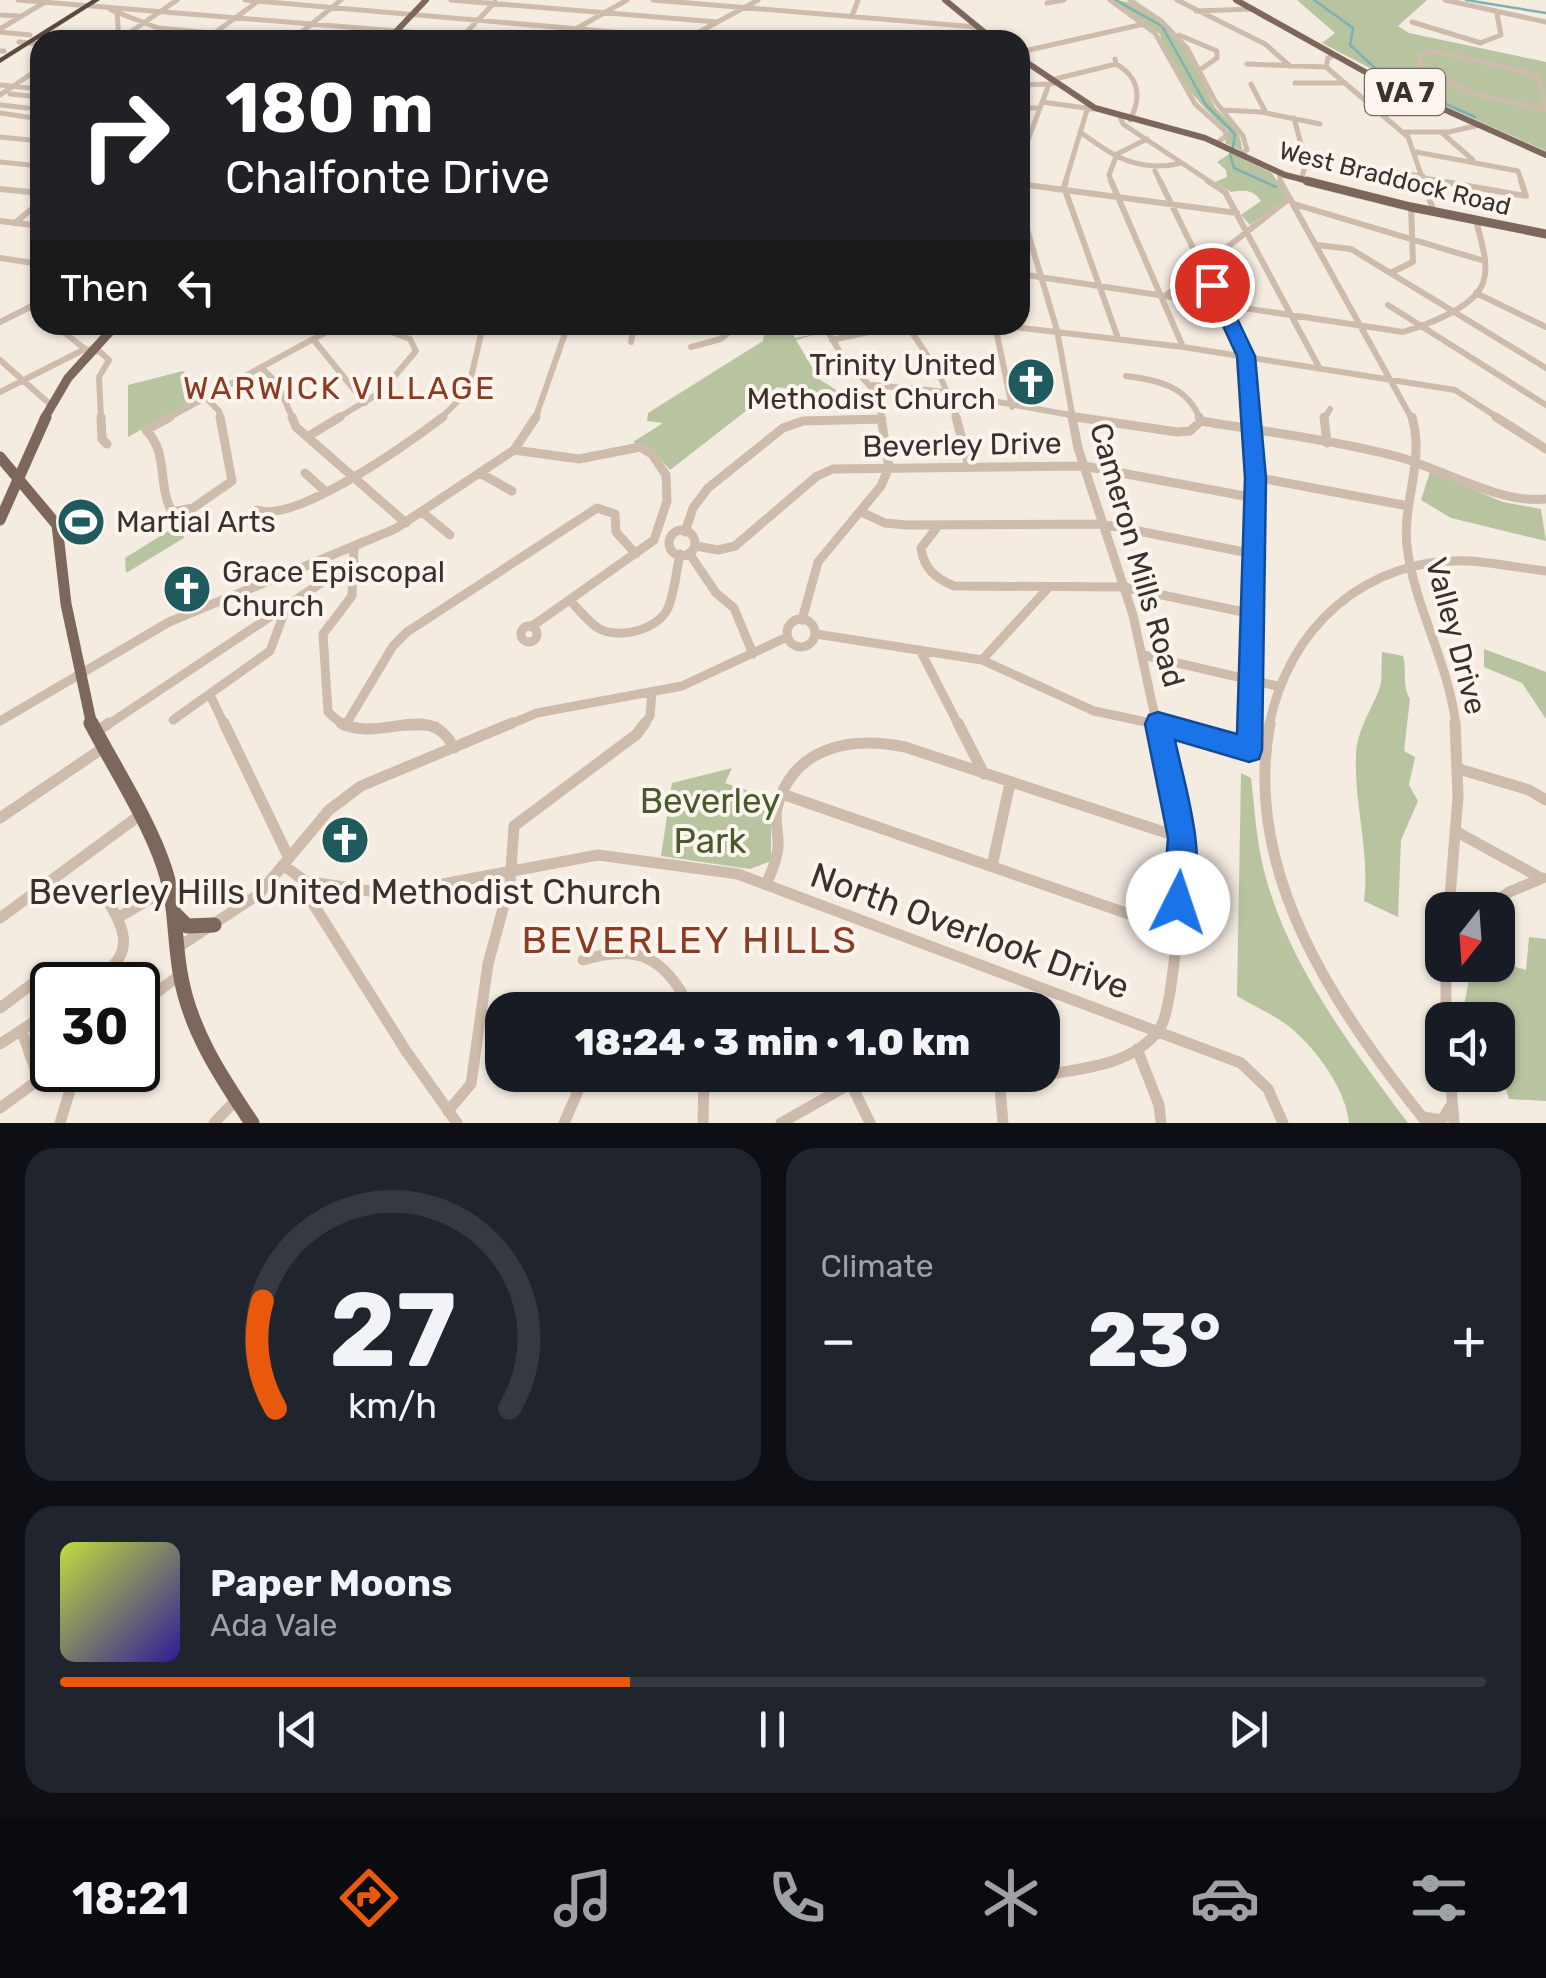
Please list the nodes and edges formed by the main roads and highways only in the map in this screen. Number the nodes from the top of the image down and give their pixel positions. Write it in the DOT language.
graph roads {
  1 [pos="426,0"];
  2 [pos="946,0"];
  3 [pos="1236,0"];
  4 [pos="91,2"];
  5 [pos="45,30"];
  6 [pos="397,30"];
  7 [pos="980,30"];
  8 [pos="30,39"];
  9 [pos="1,54"];
  10 [pos="1030,65"];
  11 [pos="1546,154"];
  12 [pos="1546,234"];
  13 [pos="105,335"];
  14 [pos="0,457"];
  15 [pos="23,481"];
  16 [pos="0,520"];
  17 [pos="174,913"];
  18 [pos="214,925"];
  19 [pos="252,1123"];
  1 -- 6 [label="main road"];
  2 -- 7 [label="main road"];
  3 -- 11 [label="main road, VA 7"];
  4 -- 5 [label="highway"];
  8 -- 9 [label="highway"];
  8 -- 9 [label="highway"];
  10 -- 12 [label="main road, West Braddock Road"];
  13 -- 15 [label="main road"];
  14 -- 15 [label="main road"];
  15 -- 16 [label="main road"];
  15 -- 17 [label="main road"];
  17 -- 18 [label="main road"];
  17 -- 19 [label="main road"];
}
